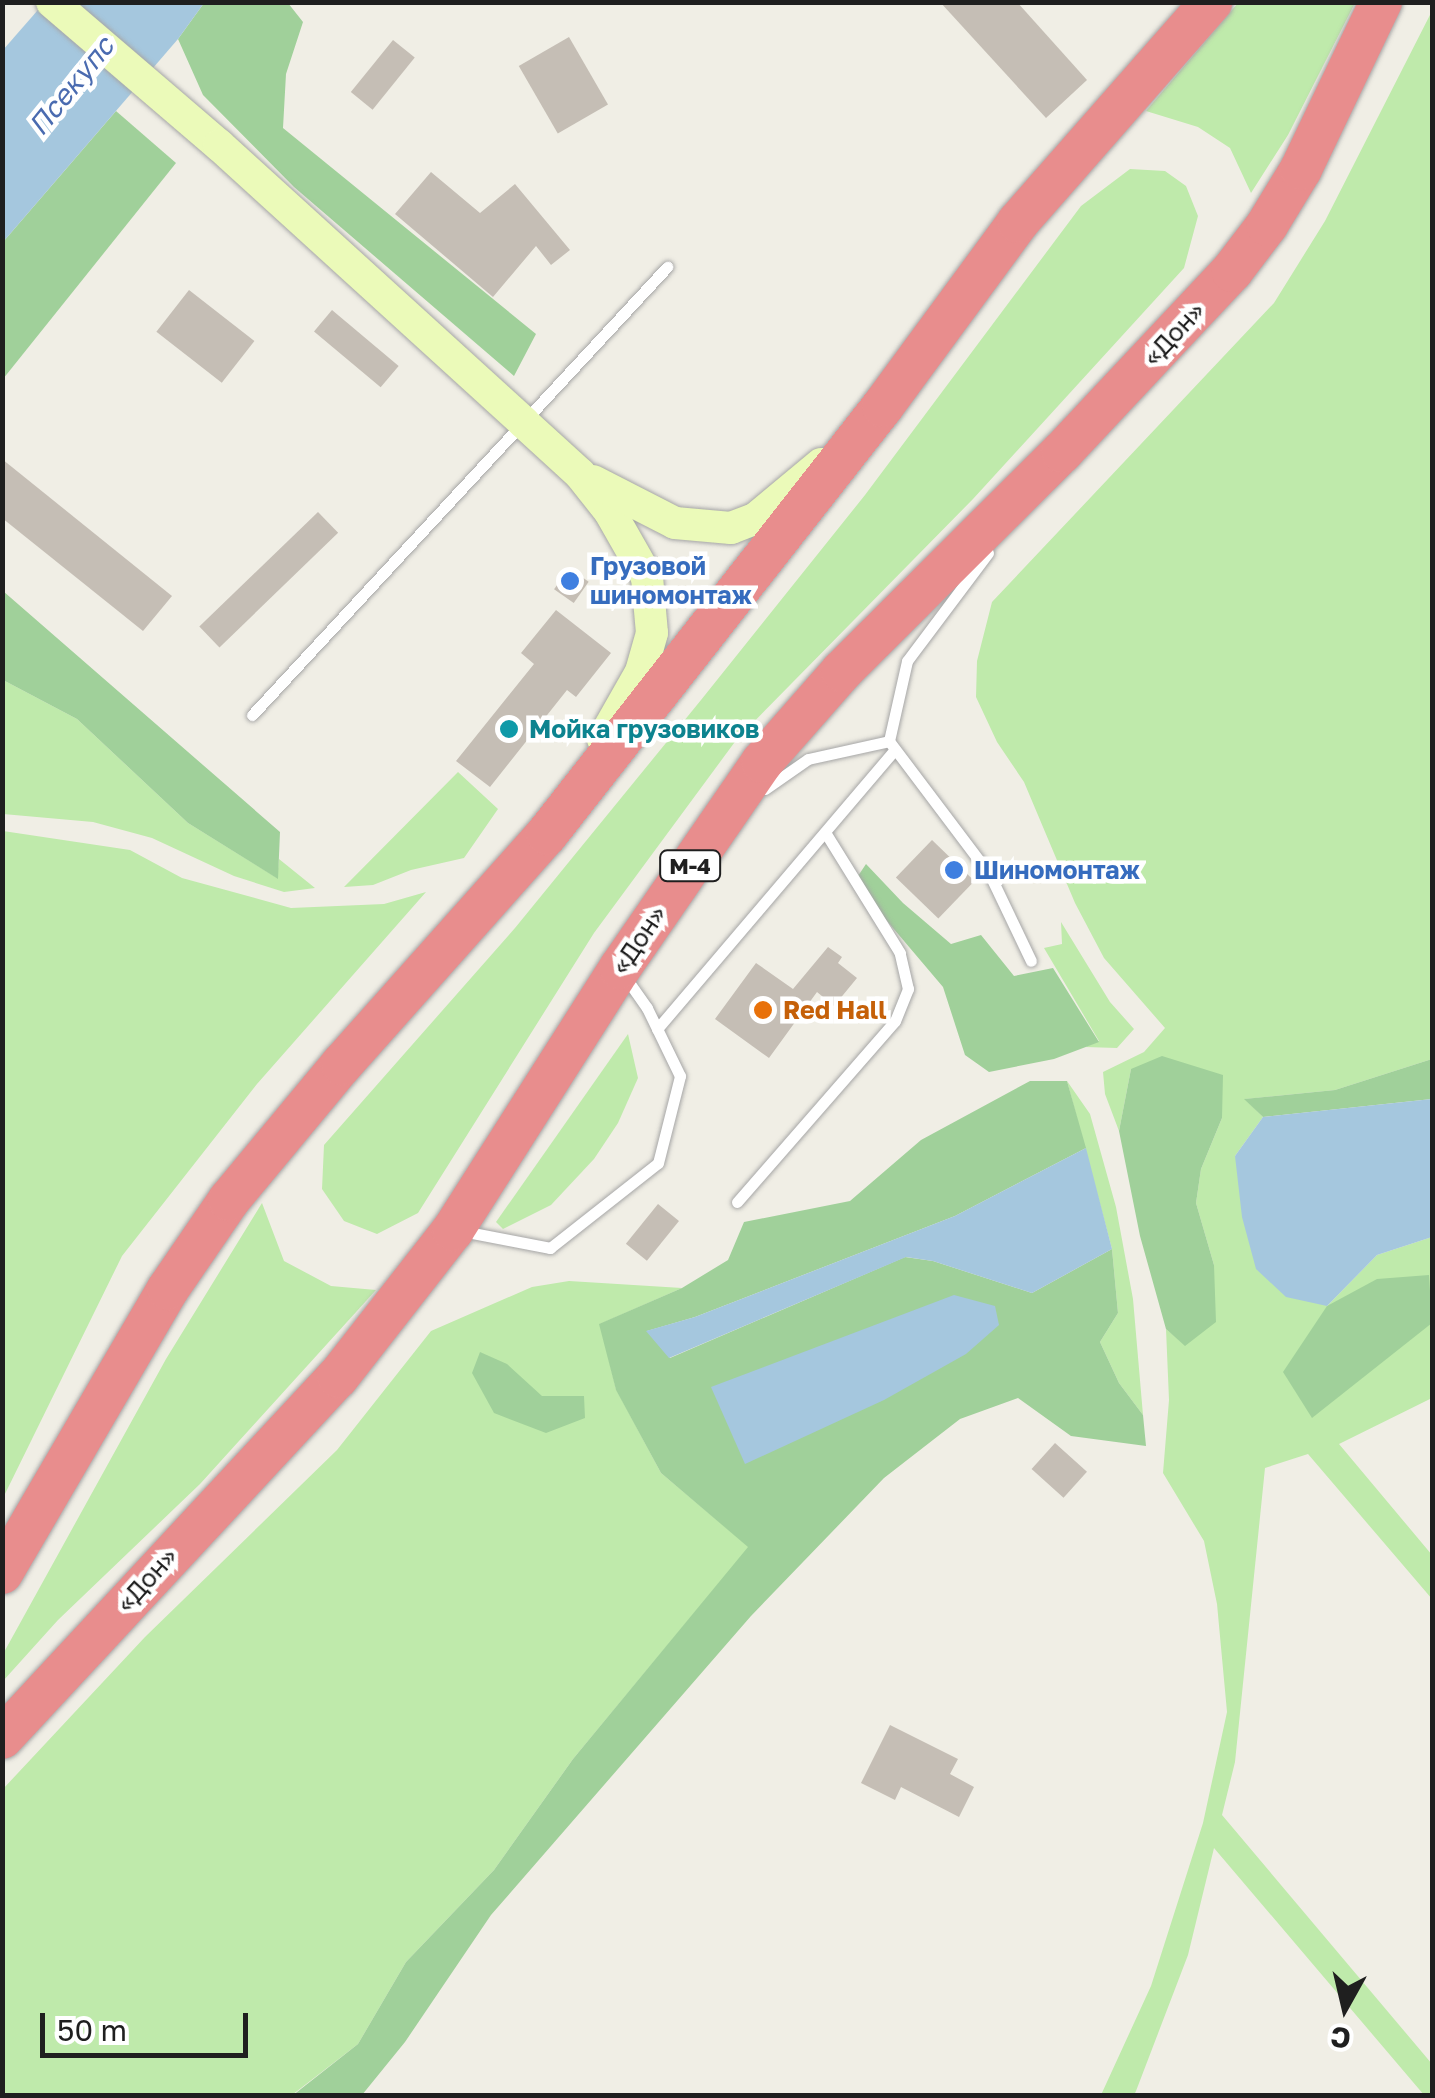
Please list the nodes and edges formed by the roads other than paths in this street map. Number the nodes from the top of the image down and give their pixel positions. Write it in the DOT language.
graph roads {
  1 [pos="52,2"];
  2 [pos="1211,2"];
  3 [pos="1381,2"];
  4 [pos="667,267"];
  5 [pos="883,406"];
  6 [pos="523,422"];
  7 [pos="1062,452"];
  8 [pos="580,474"];
  9 [pos="1008,525"];
  10 [pos="998,540"];
  11 [pos="252,714"];
  12 [pos="892,745"];
  13 [pos="825,832"];
  14 [pos="547,834"];
  15 [pos="668,898"];
  16 [pos="1031,961"];
  17 [pos="620,968"];
  18 [pos="658,1029"];
  19 [pos="737,1202"];
  20 [pos="453,1230"];
  21 [pos="2,1573"];
  22 [pos="2,1738"];
  1 -- 6 [label="main road"];
  2 -- 5 [label="highway"];
  3 -- 7 [label="highway, «Дон» / М-4"];
  4 -- 6 [label="lane"];
  5 -- 8 [label="main road"];
  5 -- 14 [label="highway"];
  6 -- 8 [label="main road"];
  6 -- 11 [label="lane"];
  7 -- 9 [label="lane, М-4"];
  7 -- 15 [label="highway, «Дон» / М-4"];
  8 -- 14 [label="main road"];
  10 -- 12 [label="lane"];
  12 -- 13 [label="lane"];
  12 -- 15 [label="lane, М-4"];
  12 -- 16 [label="lane"];
  13 -- 18 [label="lane"];
  13 -- 19 [label="lane"];
  14 -- 21 [label="highway"];
  15 -- 17 [label="highway, «Дон» / М-4"];
  17 -- 18 [label="lane"];
  17 -- 20 [label="highway, «Дон» / М-4"];
  18 -- 20 [label="lane"];
  20 -- 22 [label="highway, «Дон» / М-4"];
}
